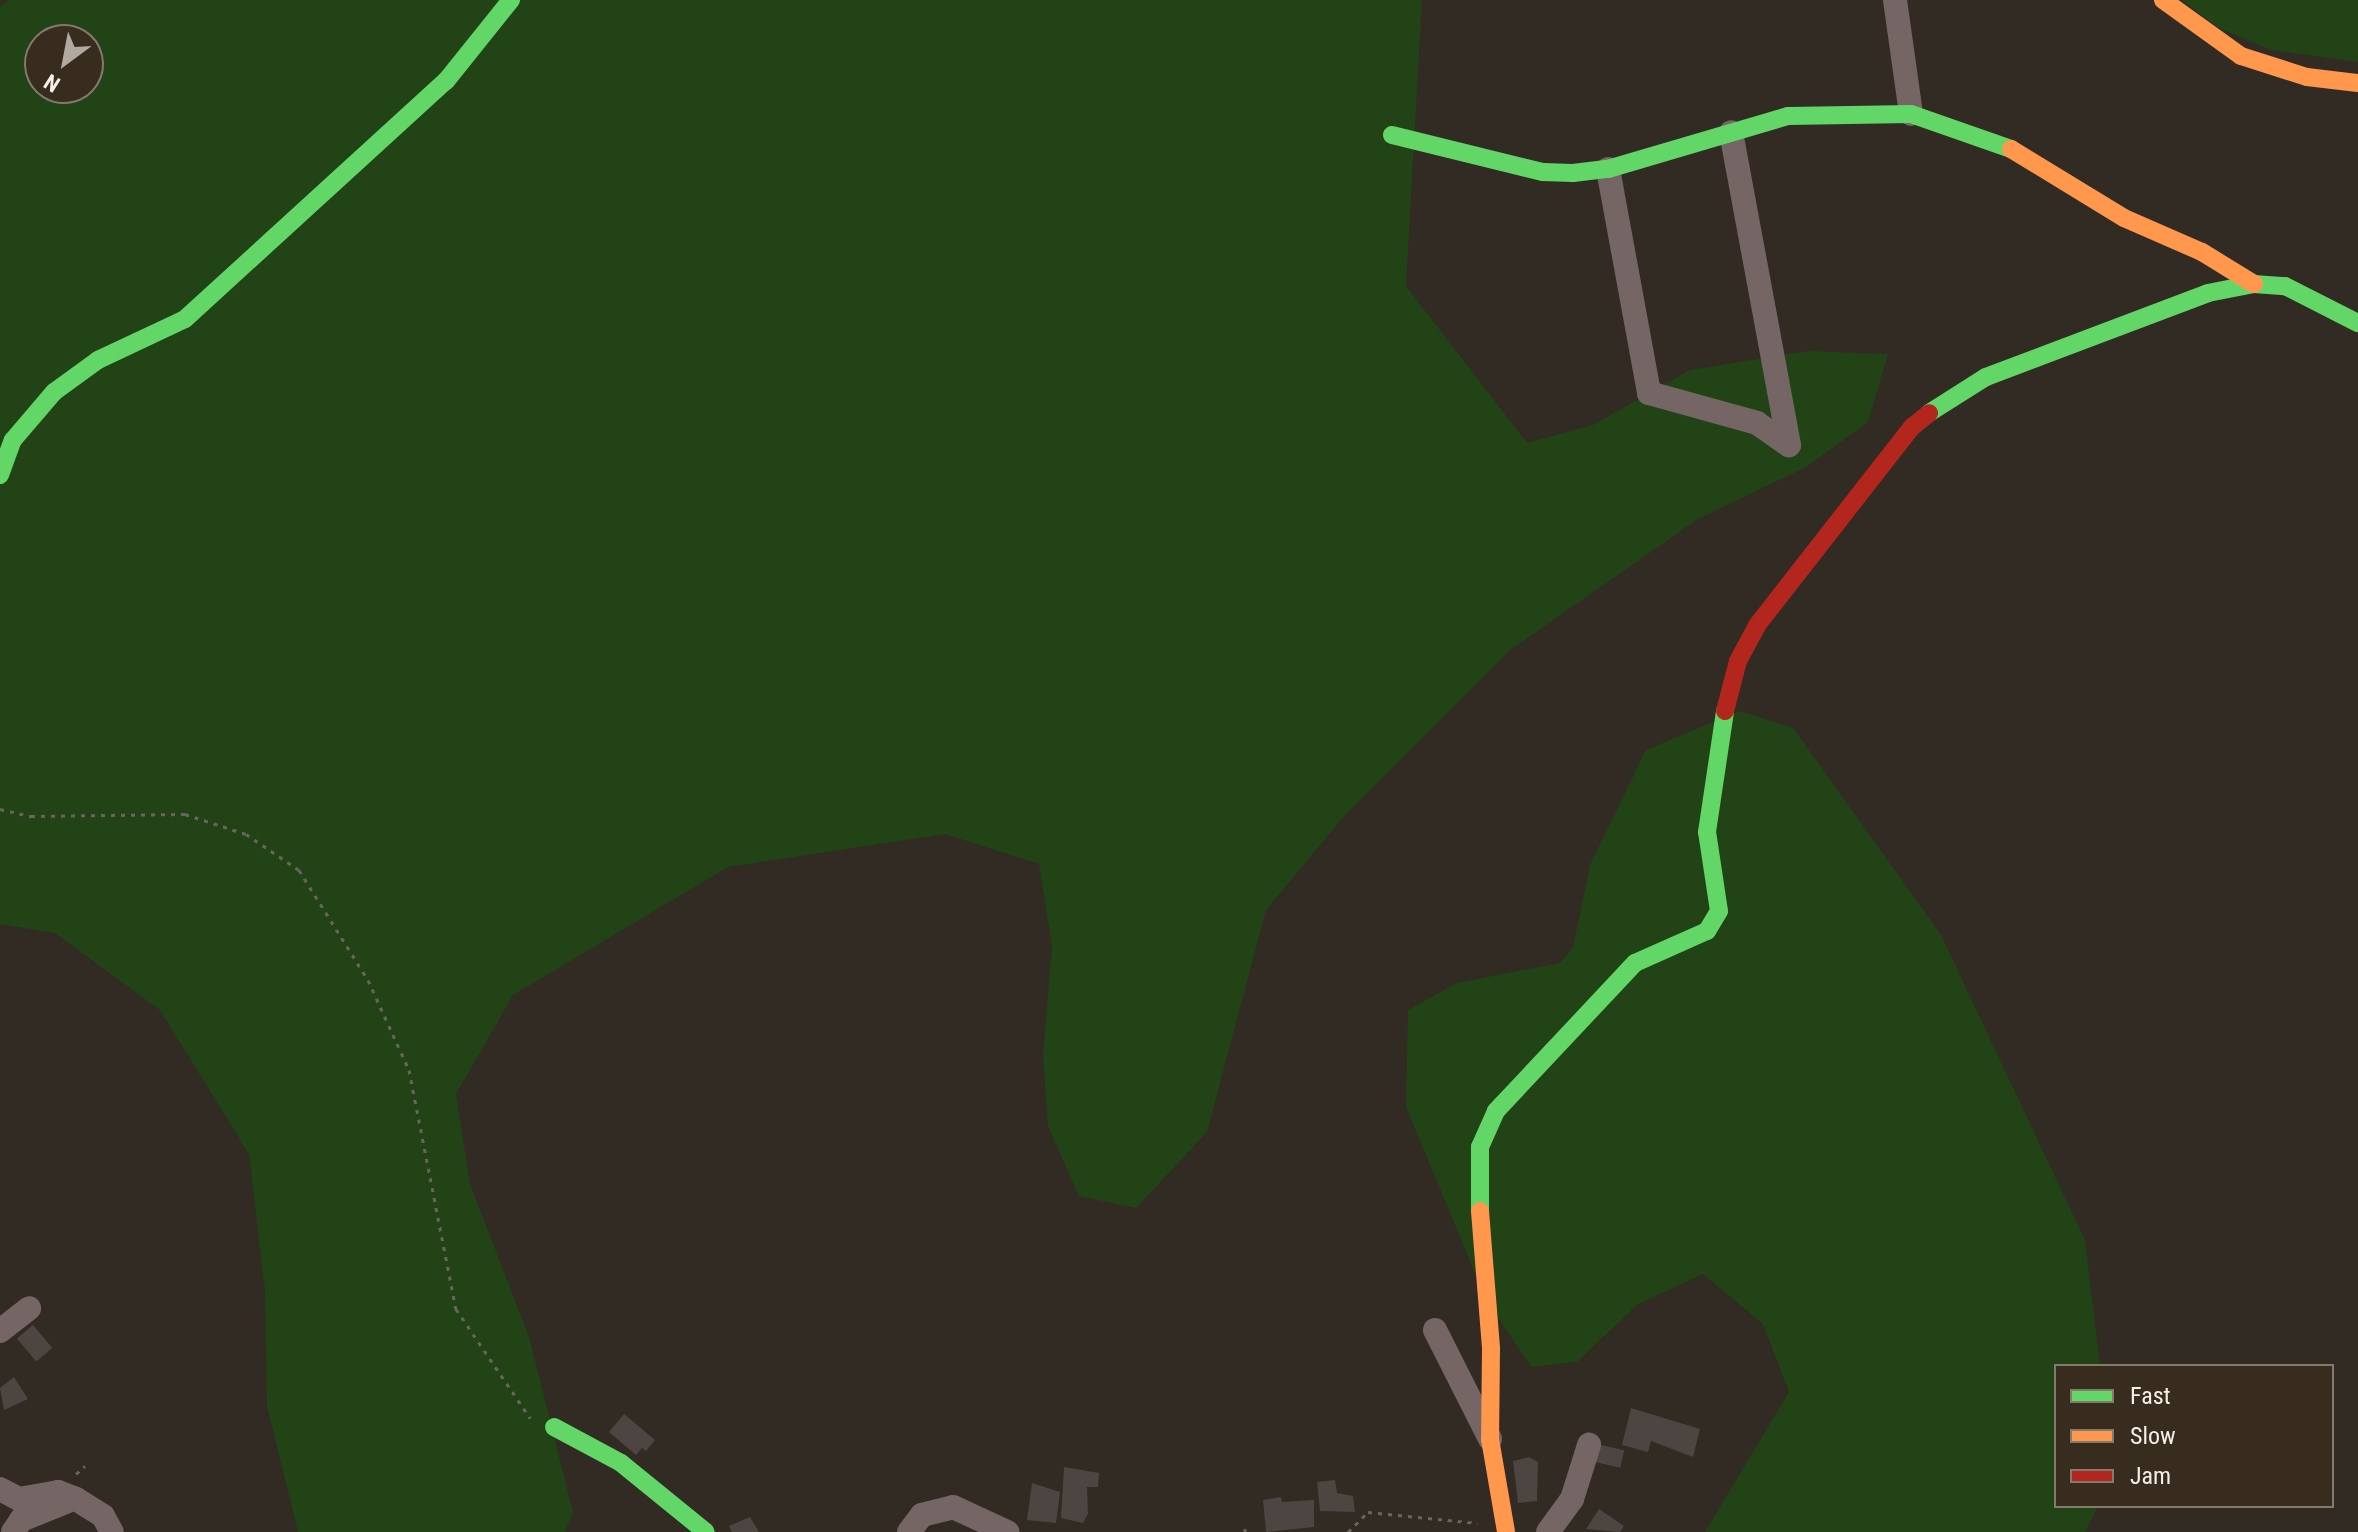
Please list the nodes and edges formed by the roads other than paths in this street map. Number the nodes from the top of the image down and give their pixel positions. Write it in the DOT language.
graph roads {
  1 [pos="511,0"];
  2 [pos="1895,0"];
  3 [pos="2163,0"];
  4 [pos="2358,83"];
  5 [pos="1911,114"];
  6 [pos="1731,132"];
  7 [pos="1392,135"];
  8 [pos="1608,169"];
  9 [pos="2254,284"];
  10 [pos="2358,323"];
  11 [pos="0,475"];
  12 [pos="29,1308"];
  13 [pos="1435,1330"];
  14 [pos="0,1331"];
  15 [pos="554,1427"];
  16 [pos="1490,1439"];
  17 [pos="1589,1445"];
  18 [pos="0,1489"];
  19 [pos="76,1499"];
  20 [pos="1506,1529"];
  21 [pos="13,1532"];
  22 [pos="112,1532"];
  23 [pos="706,1532"];
  24 [pos="909,1532"];
  25 [pos="1007,1532"];
  26 [pos="1548,1532"];
  1 -- 11 [label="street"];
  2 -- 5 [label="street"];
  3 -- 4 [label="street"];
  5 -- 6 [label="street"];
  5 -- 9 [label="street"];
  6 -- 8 [label="street"];
  6 -- 8 [label="street"];
  7 -- 8 [label="street"];
  9 -- 10 [label="street"];
  9 -- 16 [label="street"];
  12 -- 14 [label="street"];
  13 -- 16 [label="street"];
  15 -- 23 [label="street"];
  16 -- 20 [label="street"];
  17 -- 26 [label="street"];
  18 -- 19 [label="street"];
  19 -- 21 [label="street"];
  19 -- 22 [label="street"];
  24 -- 25 [label="street"];
}
